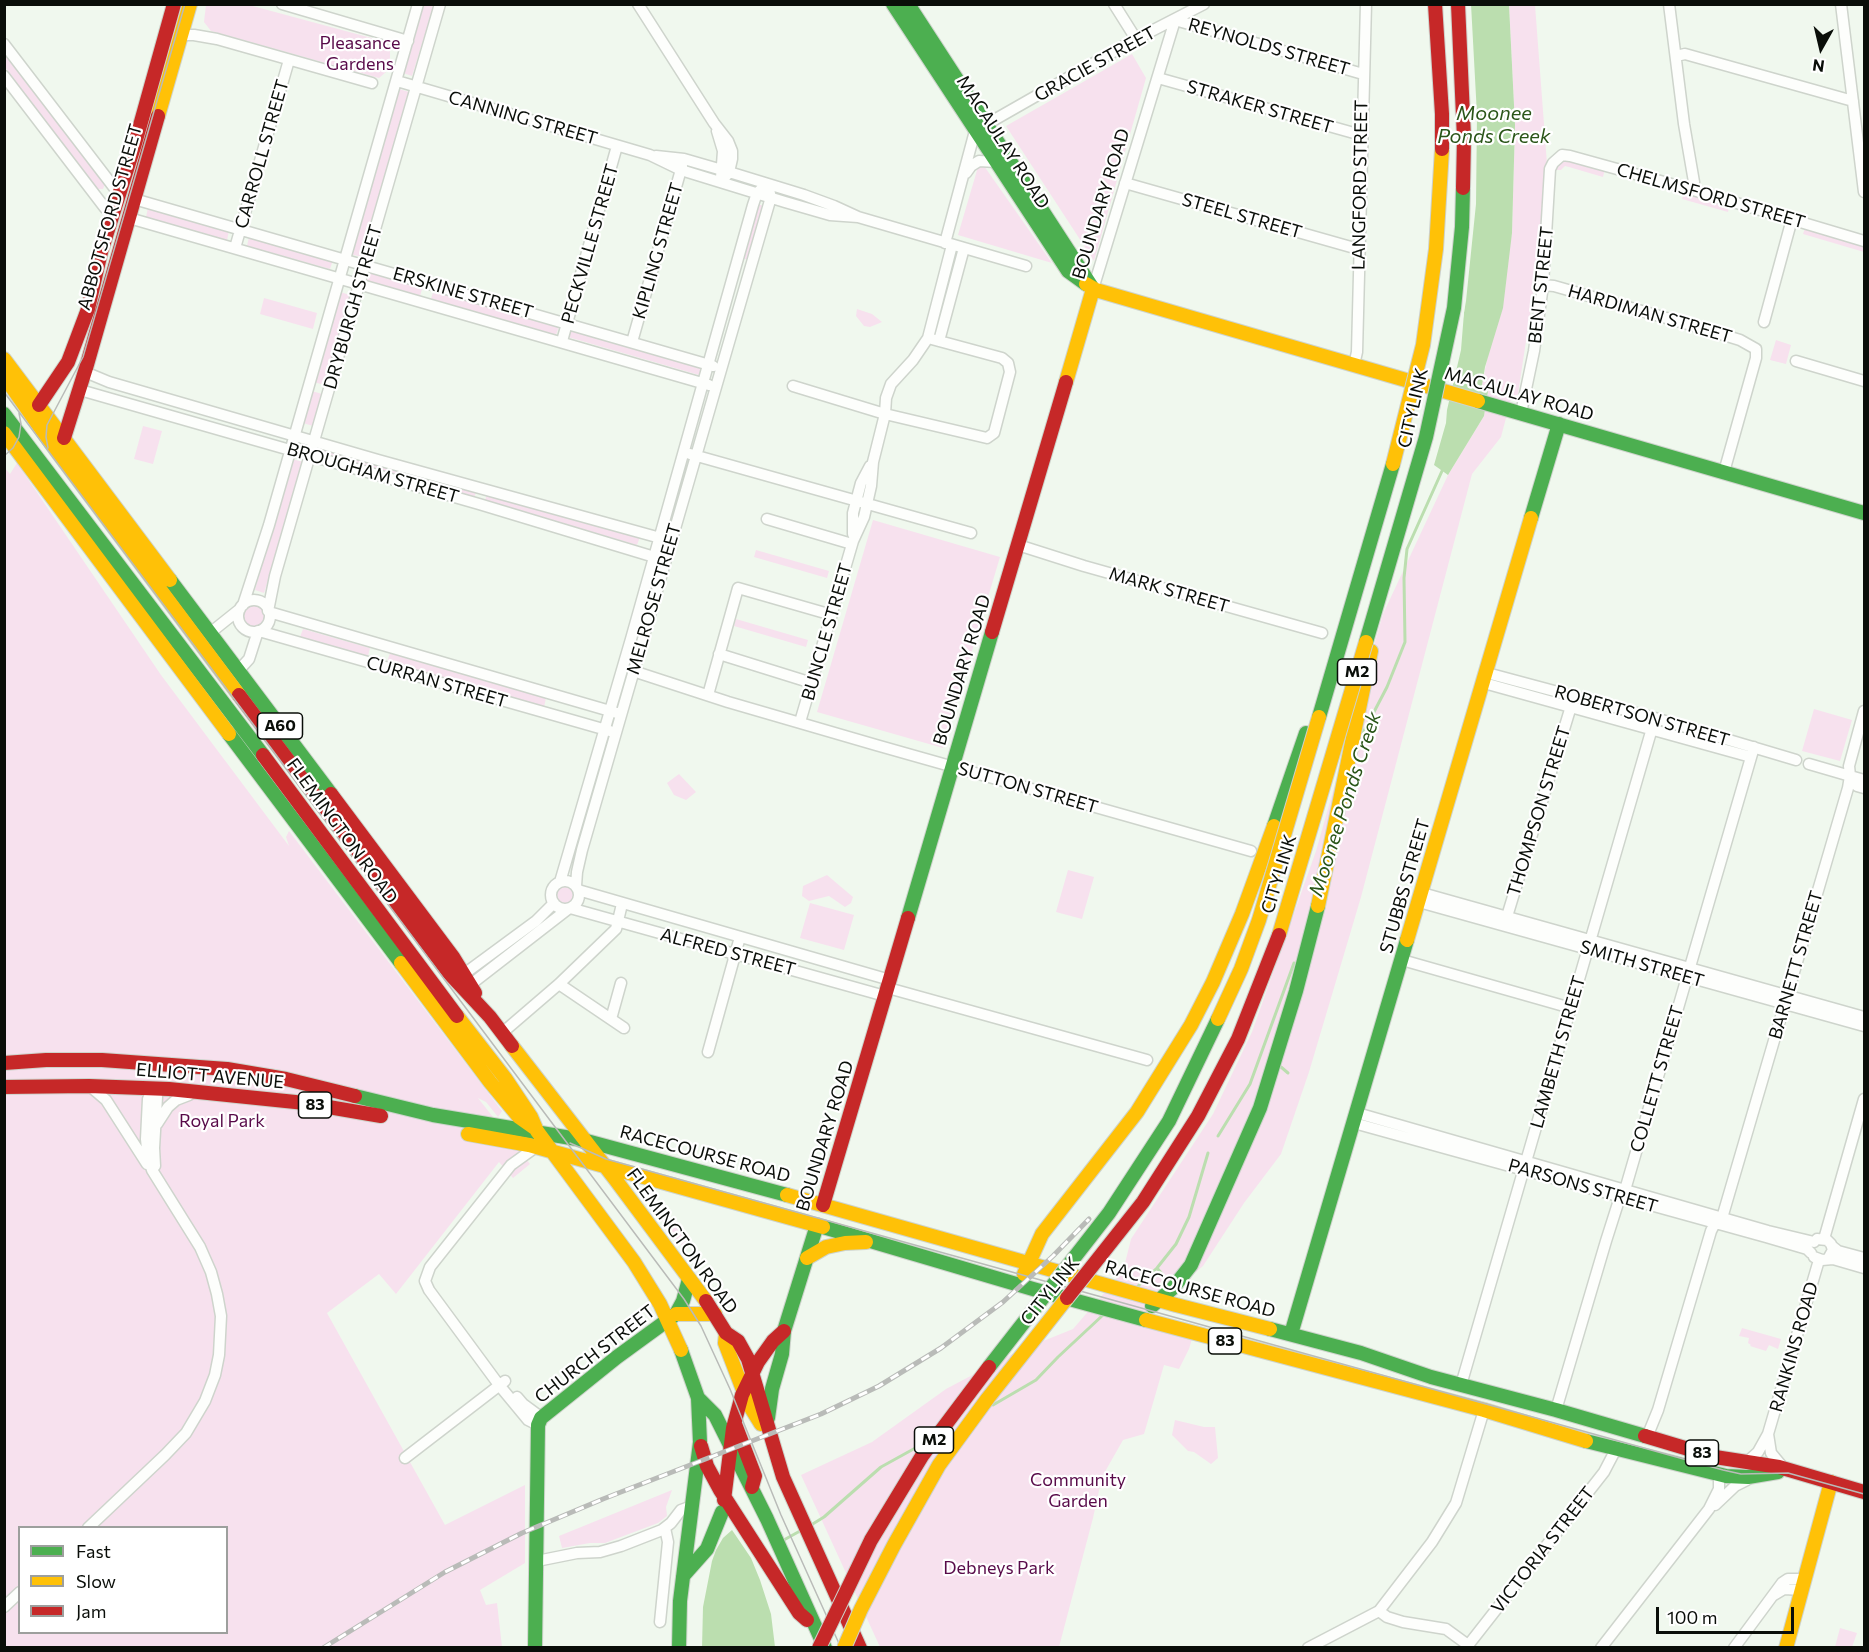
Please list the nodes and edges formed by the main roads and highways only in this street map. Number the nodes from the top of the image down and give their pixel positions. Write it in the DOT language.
graph roads {
  1 [pos="174,4"];
  2 [pos="1435,4"];
  3 [pos="1458,4"];
  4 [pos="187,5"];
  5 [pos="901,6"];
  6 [pos="981,128"];
  7 [pos="119,194"];
  8 [pos="134,199"];
  9 [pos="112,213"];
  10 [pos="129,218"];
  11 [pos="1094,289"];
  12 [pos="4,359"];
  13 [pos="4,376"];
  14 [pos="36,410"];
  15 [pos="4,414"];
  16 [pos="1559,424"];
  17 [pos="4,433"];
  18 [pos="64,438"];
  19 [pos="36,455"];
  20 [pos="61,456"];
  21 [pos="1864,513"];
  22 [pos="1389,562"];
  23 [pos="1344,629"];
  24 [pos="192,633"];
  25 [pos="179,643"];
  26 [pos="234,677"];
  27 [pos="189,679"];
  28 [pos="220,697"];
  29 [pos="339,816"];
  30 [pos="490,1017"];
  31 [pos="156,1062"];
  32 [pos="4,1063"];
  33 [pos="4,1087"];
  34 [pos="153,1088"];
  35 [pos="536,1130"];
  36 [pos="583,1140"];
  37 [pos="552,1152"];
  38 [pos="604,1166"];
  39 [pos="823,1205"];
  40 [pos="817,1225"];
  41 [pos="1045,1231"];
  42 [pos="875,1241"];
  43 [pos="986,1252"];
  44 [pos="807,1258"];
  45 [pos="1028,1264"];
  46 [pos="689,1279"];
  47 [pos="1183,1283"];
  48 [pos="1020,1285"];
  49 [pos="1157,1300"];
  50 [pos="1200,1311"];
  51 [pos="715,1314"];
  52 [pos="1130,1315"];
  53 [pos="672,1317"];
  54 [pos="784,1330"];
  55 [pos="1291,1334"];
  56 [pos="732,1337"];
  57 [pos="773,1341"];
  58 [pos="1281,1356"];
  59 [pos="752,1371"];
  60 [pos="1461,1385"];
  61 [pos="746,1396"];
  62 [pos="698,1398"];
  63 [pos="1456,1403"];
  64 [pos="734,1423"];
  65 [pos="763,1434"];
  66 [pos="700,1442"];
  67 [pos="731,1448"];
  68 [pos="1799,1473"];
  69 [pos="1831,1482"];
  70 [pos="752,1491"];
  71 [pos="1864,1492"];
  72 [pos="725,1498"];
  73 [pos="683,1576"];
  74 [pos="816,1627"];
  75 [pos="535,1647"];
  76 [pos="679,1647"];
  77 [pos="819,1647"];
  78 [pos="825,1647"];
  79 [pos="844,1647"];
  80 [pos="860,1647"];
  81 [pos="1786,1647"];
  1 -- 7 [label="main road, ABBOTSFORD STREET"];
  2 -- 23 [label="main road, CITYLINK / M2, bridge"];
  3 -- 22 [label="main road, CITYLINK / M2, bridge"];
  4 -- 8 [label="main road, ABBOTSFORD STREET"];
  5 -- 6 [label="main road, MACAULAY ROAD"];
  6 -- 11 [label="main road, MACAULAY ROAD"];
  6 -- 11 [label="main road, MACAULAY ROAD"];
  7 -- 8 [label="main road"];
  7 -- 9 [label="main road, ABBOTSFORD STREET"];
  8 -- 10 [label="main road, ABBOTSFORD STREET"];
  9 -- 10 [label="main road"];
  9 -- 14 [label="main road, ABBOTSFORD STREET"];
  10 -- 18 [label="main road, ABBOTSFORD STREET"];
  11 -- 16 [label="main road, MACAULAY ROAD"];
  11 -- 39 [label="main road, BOUNDARY ROAD"];
  12 -- 14 [label="main road, FLEMINGTON ROAD / A60"];
  13 -- 14 [label="main road, FLEMINGTON ROAD / A60"];
  14 -- 18 [label="main road, FLEMINGTON ROAD / A60"];
  14 -- 19 [label="main road"];
  14 -- 20 [label="main road, FLEMINGTON ROAD / A60"];
  15 -- 19 [label="main road, FLEMINGTON ROAD / A60"];
  16 -- 21 [label="main road, MACAULAY ROAD"];
  16 -- 55 [label="main road, STUBBS STREET"];
  17 -- 27 [label="main road, FLEMINGTON ROAD / A60"];
  18 -- 20 [label="main road, ABBOTSFORD STREET"];
  18 -- 26 [label="main road, FLEMINGTON ROAD / A60"];
  19 -- 25 [label="main road, FLEMINGTON ROAD / A60"];
  20 -- 24 [label="main road, FLEMINGTON ROAD / A60"];
  22 -- 47 [label="main road, bridge"];
  22 -- 79 [label="main road, CITYLINK / M2, bridge"];
  23 -- 41 [label="main road, bridge"];
  23 -- 77 [label="main road, CITYLINK / M2, bridge"];
  24 -- 25 [label="main road"];
  24 -- 26 [label="main road, FLEMINGTON ROAD / A60"];
  25 -- 27 [label="main road"];
  25 -- 28 [label="main road, FLEMINGTON ROAD / A60"];
  26 -- 28 [label="main road"];
  26 -- 29 [label="main road, FLEMINGTON ROAD / A60"];
  27 -- 28 [label="main road"];
  27 -- 35 [label="main road, FLEMINGTON ROAD / A60"];
  28 -- 35 [label="main road, FLEMINGTON ROAD / A60"];
  29 -- 30 [label="main road, FLEMINGTON ROAD / A60"];
  29 -- 30 [label="main road, FLEMINGTON ROAD / A60"];
  30 -- 36 [label="main road, FLEMINGTON ROAD / A60"];
  31 -- 32 [label="main road, ELLIOTT AVENUE / 83"];
  31 -- 34 [label="main road"];
  31 -- 35 [label="main road, ELLIOTT AVENUE / 83"];
  33 -- 34 [label="main road, ELLIOTT AVENUE / 83"];
  34 -- 37 [label="main road, ELLIOTT AVENUE / 83"];
  35 -- 36 [label="main road, RACECOURSE ROAD / 83"];
  35 -- 37 [label="main road, FLEMINGTON ROAD / A60"];
  36 -- 38 [label="main road, FLEMINGTON ROAD / A60"];
  36 -- 39 [label="main road, RACECOURSE ROAD / 83"];
  37 -- 38 [label="main road, RACECOURSE ROAD / 83"];
  37 -- 53 [label="main road, FLEMINGTON ROAD / A60"];
  38 -- 40 [label="main road, RACECOURSE ROAD / 83"];
  38 -- 46 [label="main road, FLEMINGTON ROAD / A60"];
  39 -- 40 [label="main road, BOUNDARY ROAD"];
  39 -- 43 [label="main road, RACECOURSE ROAD / 83"];
  40 -- 42 [label="main road, RACECOURSE ROAD / 83"];
  40 -- 44 [label="main road, BOUNDARY ROAD"];
  41 -- 43 [label="main road"];
  41 -- 45 [label="main road"];
  42 -- 44 [label="main road"];
  42 -- 48 [label="main road, RACECOURSE ROAD / 83"];
  43 -- 45 [label="main road, RACECOURSE ROAD / 83"];
  44 -- 54 [label="main road, BOUNDARY ROAD"];
  45 -- 48 [label="main road"];
  45 -- 49 [label="main road, RACECOURSE ROAD / 83"];
  46 -- 51 [label="main road, FLEMINGTON ROAD / A60"];
  46 -- 53 [label="main road"];
  47 -- 49 [label="main road"];
  47 -- 50 [label="main road"];
  48 -- 52 [label="main road, RACECOURSE ROAD / 83"];
  49 -- 50 [label="main road, RACECOURSE ROAD / 83"];
  49 -- 52 [label="main road"];
  50 -- 55 [label="main road, RACECOURSE ROAD / 83"];
  51 -- 53 [label="main road"];
  51 -- 56 [label="main road, FLEMINGTON ROAD / A60"];
  52 -- 58 [label="main road, RACECOURSE ROAD / 83"];
  53 -- 62 [label="main road, FLEMINGTON ROAD / A60"];
  53 -- 75 [label="main road, CHURCH STREET"];
  54 -- 57 [label="main road, BOUNDARY ROAD"];
  54 -- 65 [label="main road, BOUNDARY ROAD"];
  55 -- 58 [label="main road, STUBBS STREET"];
  55 -- 60 [label="main road, RACECOURSE ROAD / 83"];
  56 -- 57 [label="main road"];
  56 -- 59 [label="main road, FLEMINGTON ROAD / A60"];
  56 -- 61 [label="main road, A60"];
  57 -- 59 [label="main road, BOUNDARY ROAD"];
  58 -- 63 [label="main road, RACECOURSE ROAD / 83"];
  59 -- 61 [label="main road, BOUNDARY ROAD"];
  59 -- 65 [label="main road, FLEMINGTON ROAD / A60"];
  60 -- 63 [label="main road"];
  60 -- 68 [label="main road, RACECOURSE ROAD / 83"];
  61 -- 64 [label="main road, BOUNDARY ROAD"];
  61 -- 65 [label="main road, A60"];
  62 -- 66 [label="main road"];
  62 -- 67 [label="main road, FLEMINGTON ROAD / A60"];
  63 -- 68 [label="main road, RACECOURSE ROAD / 83"];
  64 -- 67 [label="main road, BOUNDARY ROAD"];
  64 -- 70 [label="main road"];
  65 -- 80 [label="main road, A60"];
  66 -- 72 [label="main road"];
  66 -- 73 [label="main road"];
  67 -- 70 [label="main road, FLEMINGTON ROAD / A60"];
  67 -- 72 [label="main road, BOUNDARY ROAD"];
  68 -- 69 [label="main road, RACECOURSE ROAD / 83"];
  69 -- 71 [label="main road, RACECOURSE ROAD / 83"];
  69 -- 81 [label="main road"];
  70 -- 74 [label="main road, FLEMINGTON ROAD / A60"];
  72 -- 73 [label="main road, BOUNDARY ROAD"];
  72 -- 74 [label="main road"];
  73 -- 76 [label="main road"];
  74 -- 78 [label="main road, A60"];
}
